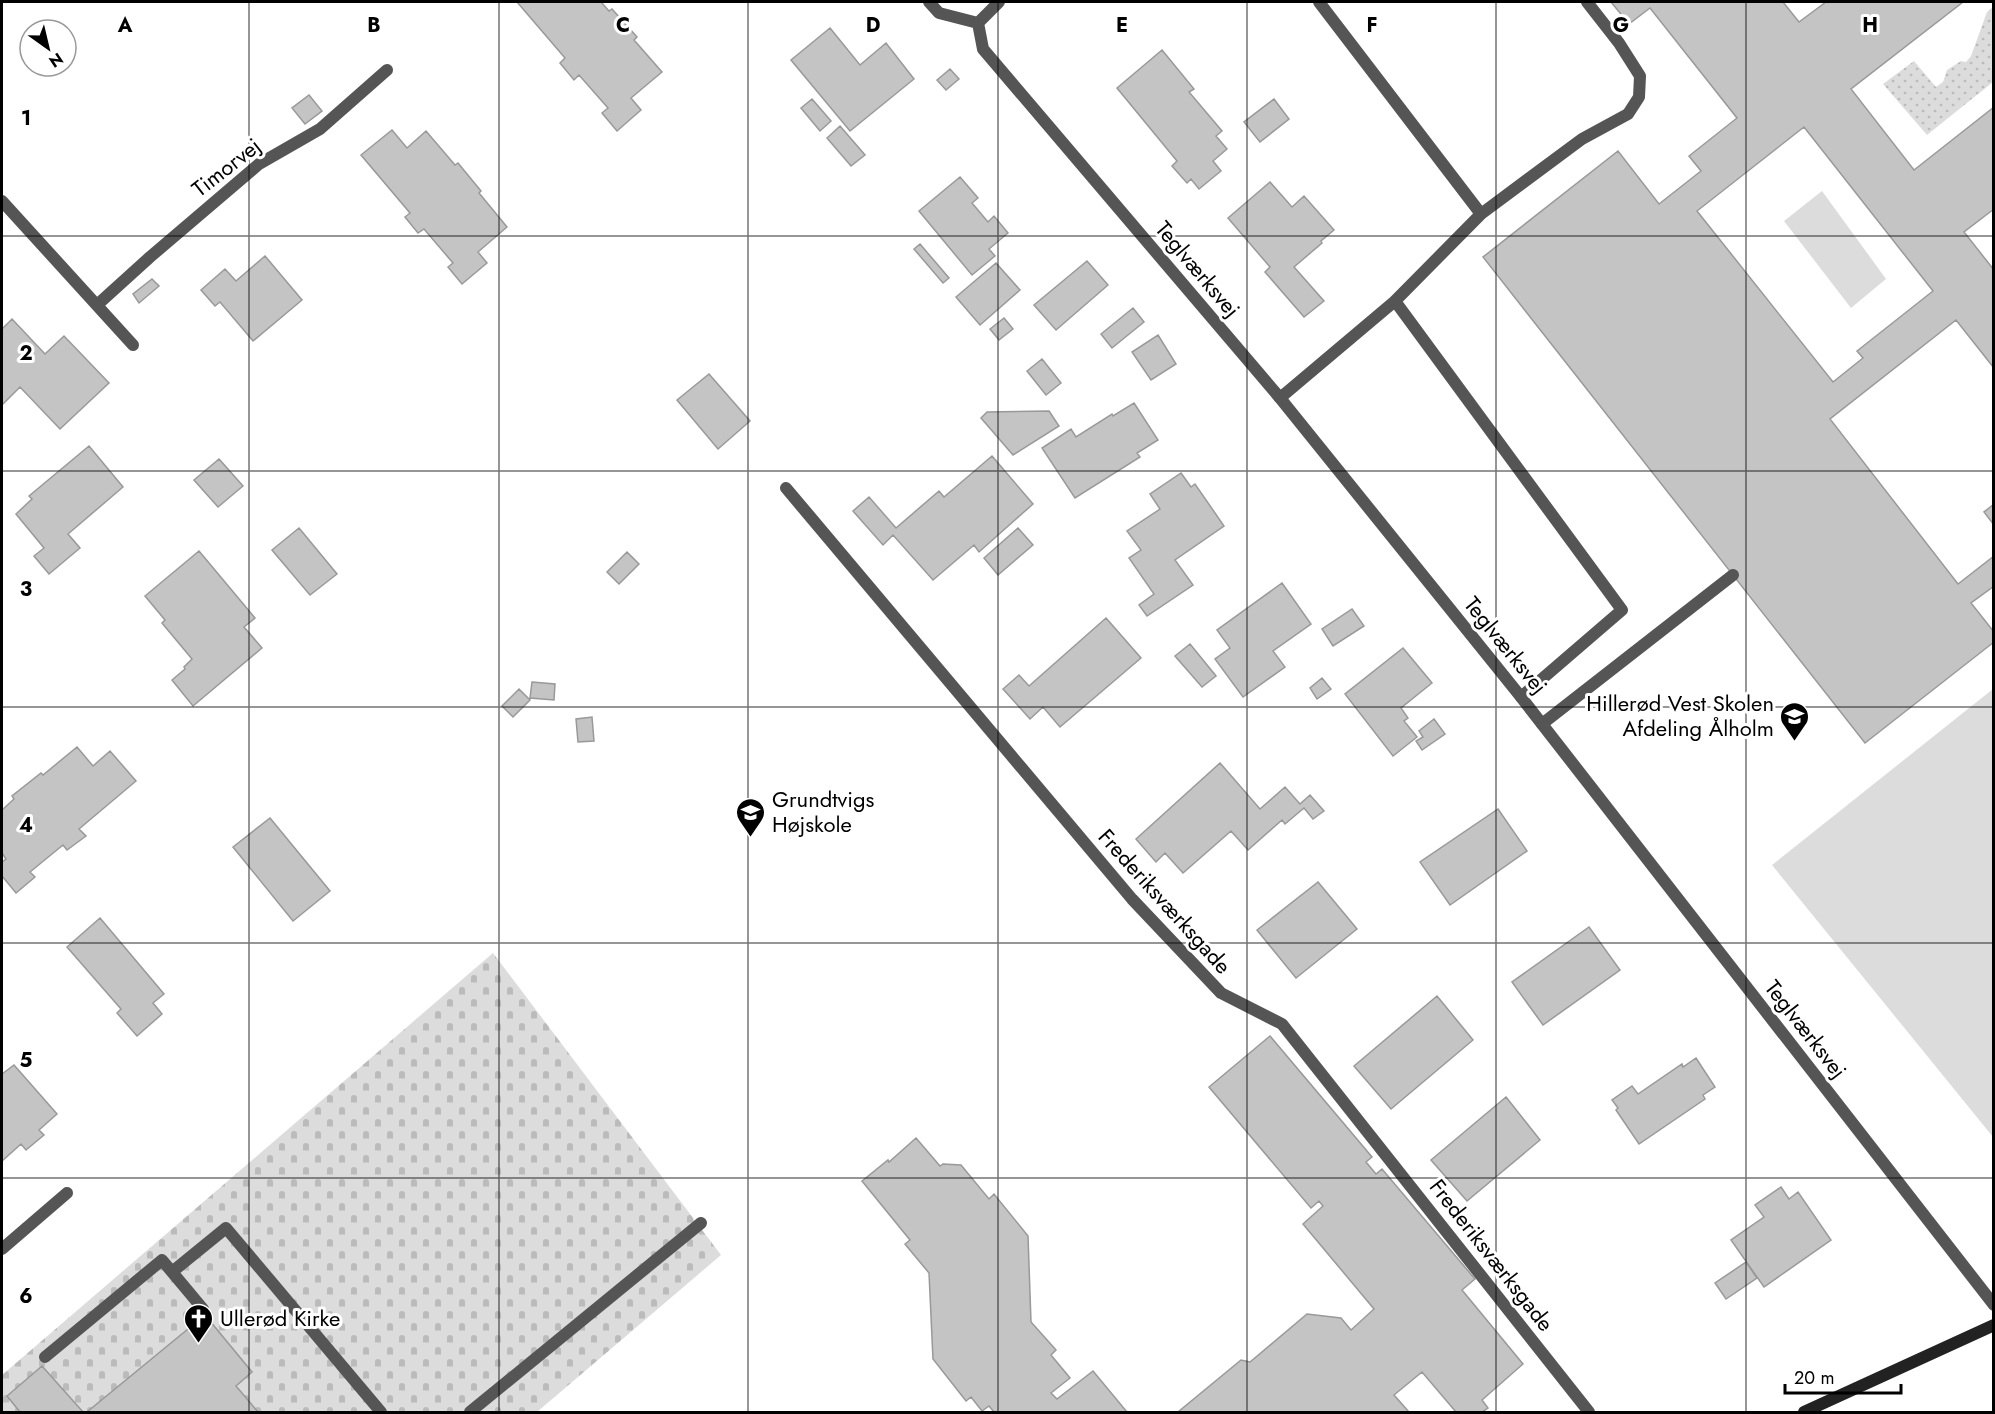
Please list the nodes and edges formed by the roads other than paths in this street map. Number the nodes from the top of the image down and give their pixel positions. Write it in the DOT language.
graph roads {
  1 [pos="928,2"];
  2 [pos="999,2"];
  3 [pos="1319,2"];
  4 [pos="1587,2"];
  5 [pos="978,23"];
  6 [pos="387,70"];
  7 [pos="2,201"];
  8 [pos="1481,214"];
  9 [pos="1395,301"];
  10 [pos="97,305"];
  11 [pos="133,345"];
  12 [pos="1280,398"];
  13 [pos="786,488"];
  14 [pos="1732,575"];
  15 [pos="1521,697"];
  16 [pos="1542,724"];
  17 [pos="67,1193"];
  18 [pos="701,1223"];
  19 [pos="2,1249"];
  20 [pos="172,1272"];
  21 [pos="1994,1305"];
  22 [pos="203,1309"];
  23 [pos="1994,1325"];
  24 [pos="45,1357"];
  25 [pos="381,1413"];
  26 [pos="470,1413"];
  27 [pos="1588,1413"];
  28 [pos="1804,1413"];
  1 -- 5 [label="street"];
  2 -- 5 [label="street"];
  3 -- 8 [label="street"];
  4 -- 8 [label="street"];
  5 -- 12 [label="street, Teglværksvej"];
  6 -- 10 [label="street, Timorvej"];
  7 -- 10 [label="street"];
  8 -- 9 [label="street"];
  9 -- 12 [label="street"];
  9 -- 15 [label="street"];
  10 -- 11 [label="street"];
  12 -- 15 [label="street, Teglværksvej"];
  13 -- 27 [label="street, Frederiksværksgade"];
  14 -- 16 [label="street"];
  15 -- 16 [label="street, Teglværksvej"];
  16 -- 21 [label="street, Teglværksvej"];
  17 -- 19 [label="street"];
  18 -- 26 [label="street"];
  20 -- 22 [label="street"];
  20 -- 24 [label="street"];
  20 -- 25 [label="street"];
  23 -- 28 [label="street"];
}
